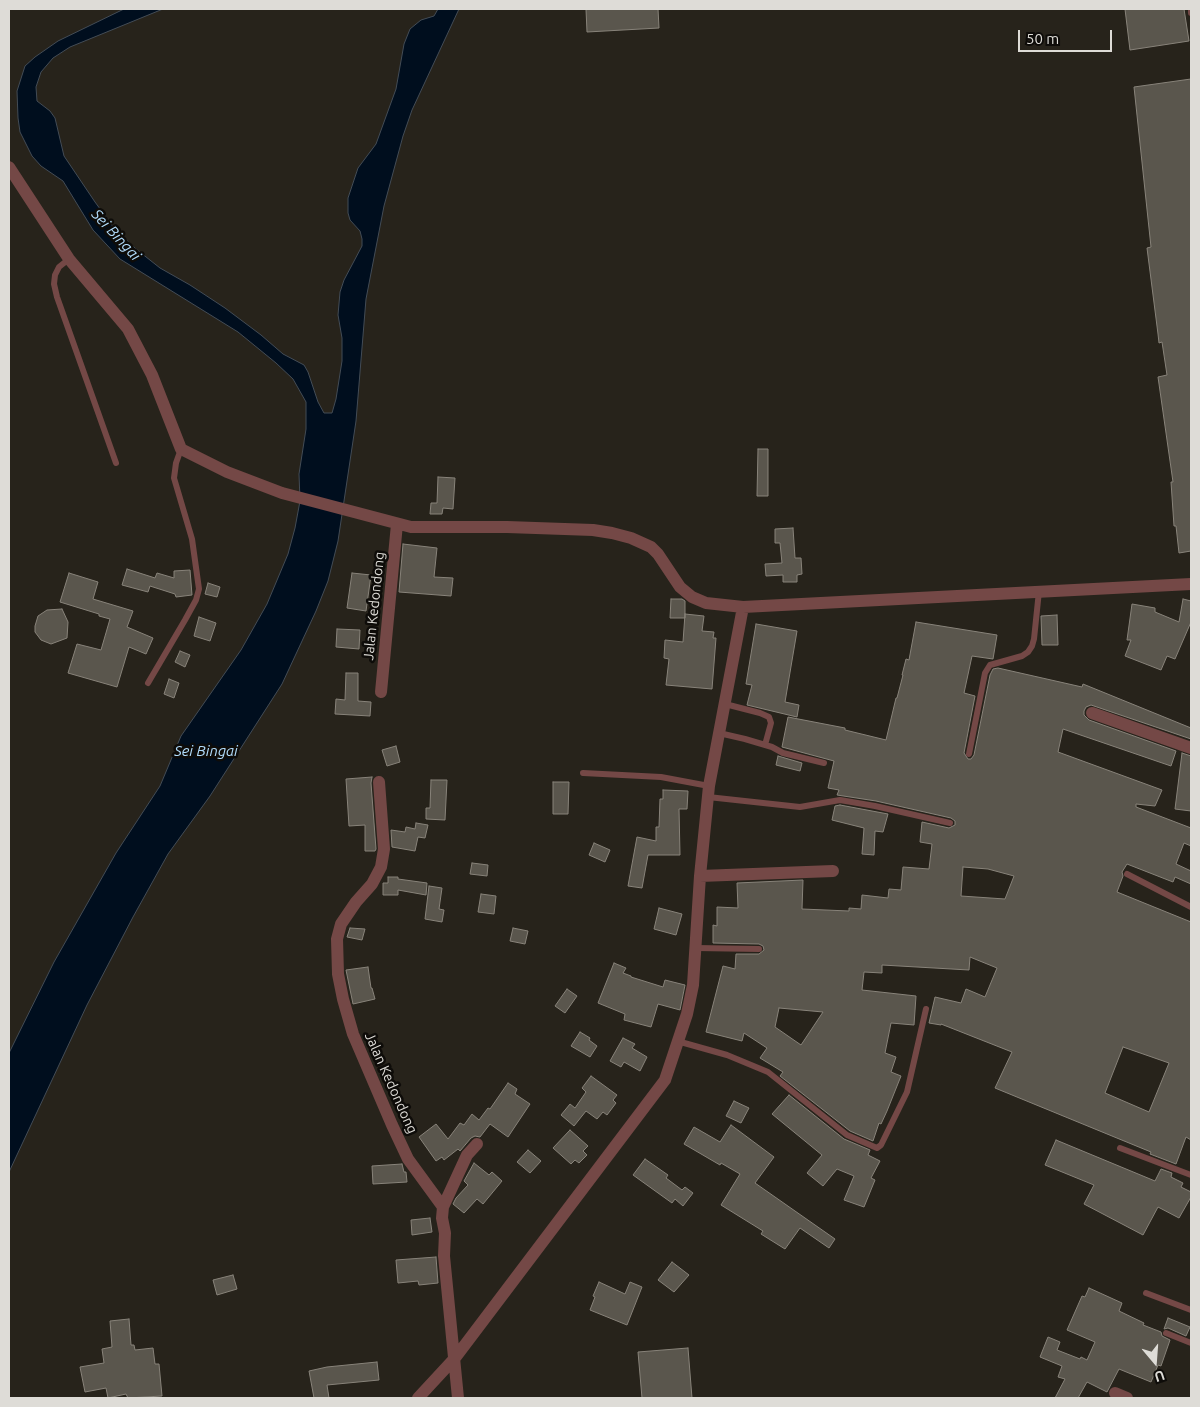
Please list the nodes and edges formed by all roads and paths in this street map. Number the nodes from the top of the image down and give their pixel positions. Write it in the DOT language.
graph roads {
  1 [pos="1191,9"];
  2 [pos="1191,13"];
  3 [pos="9,167"];
  4 [pos="68,259"];
  5 [pos="181,449"];
  6 [pos="116,464"];
  7 [pos="397,524"];
  8 [pos="1191,584"];
  9 [pos="1039,591"];
  10 [pos="743,607"];
  11 [pos="148,683"];
  12 [pos="381,692"];
  13 [pos="725,704"];
  14 [pos="1092,713"];
  15 [pos="719,734"];
  16 [pos="765,745"];
  17 [pos="1191,748"];
  18 [pos="969,754"];
  19 [pos="824,764"];
  20 [pos="583,773"];
  21 [pos="379,782"];
  22 [pos="709,791"];
  23 [pos="950,824"];
  24 [pos="833,871"];
  25 [pos="1127,874"];
  26 [pos="700,876"];
  27 [pos="1191,907"];
  28 [pos="696,948"];
  29 [pos="759,949"];
  30 [pos="926,1009"];
  31 [pos="677,1041"];
  32 [pos="477,1144"];
  33 [pos="1120,1148"];
  34 [pos="1191,1175"];
  35 [pos="443,1207"];
  36 [pos="1146,1293"];
  37 [pos="1191,1310"];
  38 [pos="1166,1333"];
  39 [pos="1191,1343"];
  40 [pos="455,1358"];
  41 [pos="418,1398"];
  42 [pos="458,1398"];
  1 -- 2 [label="lane"];
  3 -- 4 [label="street"];
  4 -- 5 [label="street"];
  4 -- 6 [label="lane"];
  5 -- 7 [label="street"];
  5 -- 11 [label="lane"];
  7 -- 10 [label="street"];
  7 -- 12 [label="street, Jalan Kedondong"];
  8 -- 9 [label="street"];
  9 -- 10 [label="street"];
  9 -- 18 [label="lane"];
  10 -- 13 [label="street"];
  13 -- 15 [label="street"];
  13 -- 16 [label="lane"];
  14 -- 17 [label="street"];
  15 -- 16 [label="lane"];
  15 -- 22 [label="street"];
  16 -- 19 [label="lane"];
  20 -- 22 [label="lane"];
  21 -- 35 [label="street, Jalan Kedondong"];
  22 -- 23 [label="lane"];
  22 -- 26 [label="street"];
  24 -- 26 [label="street"];
  25 -- 27 [label="lane"];
  26 -- 28 [label="street"];
  28 -- 29 [label="lane"];
  28 -- 31 [label="street"];
  30 -- 31 [label="lane"];
  31 -- 40 [label="street"];
  32 -- 35 [label="street"];
  33 -- 34 [label="lane"];
  35 -- 40 [label="street"];
  36 -- 37 [label="lane"];
  38 -- 39 [label="lane"];
  40 -- 41 [label="street"];
  40 -- 42 [label="street"];
}
